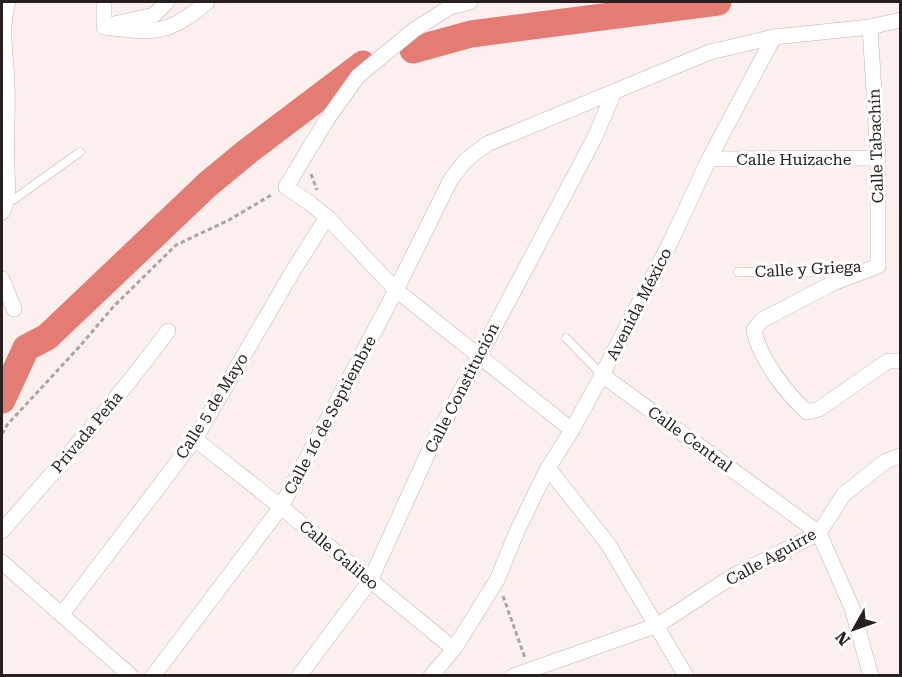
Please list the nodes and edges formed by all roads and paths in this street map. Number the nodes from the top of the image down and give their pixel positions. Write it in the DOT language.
graph roads {
  1 [pos="8,2"];
  2 [pos="104,2"];
  3 [pos="167,2"];
  4 [pos="207,2"];
  5 [pos="470,2"];
  6 [pos="900,20"];
  7 [pos="104,27"];
  8 [pos="870,27"];
  9 [pos="774,37"];
  10 [pos="614,92"];
  11 [pos="80,152"];
  12 [pos="304,154"];
  13 [pos="878,158"];
  14 [pos="709,159"];
  15 [pos="286,186"];
  16 [pos="3,209"];
  17 [pos="327,217"];
  18 [pos="878,266"];
  19 [pos="738,272"];
  20 [pos="2,279"];
  21 [pos="396,290"];
  22 [pos="14,309"];
  23 [pos="168,331"];
  24 [pos="566,338"];
  25 [pos="478,355"];
  26 [pos="900,361"];
  27 [pos="602,375"];
  28 [pos="572,430"];
  29 [pos="2,434"];
  30 [pos="195,439"];
  31 [pos="900,456"];
  32 [pos="548,468"];
  33 [pos="281,507"];
  34 [pos="2,531"];
  35 [pos="819,533"];
  36 [pos="2,562"];
  37 [pos="497,580"];
  38 [pos="370,581"];
  39 [pos="62,614"];
  40 [pos="658,625"];
  41 [pos="454,649"];
  42 [pos="530,673"];
  43 [pos="131,675"];
  44 [pos="153,675"];
  45 [pos="299,675"];
  46 [pos="430,675"];
  47 [pos="513,675"];
  48 [pos="686,675"];
  49 [pos="871,675"];
  1 -- 16 [label="street"];
  2 -- 7 [label="street"];
  3 -- 7 [label="street"];
  4 -- 7 [label="street"];
  5 -- 12 [label="street"];
  6 -- 8 [label="street"];
  8 -- 9 [label="street"];
  8 -- 13 [label="street, Calle Tabachín"];
  9 -- 10 [label="street, Calle 16 de Septiembre"];
  9 -- 14 [label="street, Avenida México"];
  10 -- 21 [label="street, Calle 16 de Septiembre"];
  10 -- 25 [label="street, Calle Constitución"];
  11 -- 16 [label="lane"];
  12 -- 15 [label="street"];
  12 -- 17 [label="path"];
  13 -- 14 [label="street, Calle Huizache"];
  13 -- 18 [label="street, Calle Tabachín"];
  14 -- 27 [label="street, Avenida México"];
  15 -- 17 [label="street"];
  15 -- 29 [label="path"];
  17 -- 21 [label="street"];
  17 -- 30 [label="street, Calle 5 de Mayo"];
  18 -- 19 [label="lane, Calle y Griega"];
  18 -- 26 [label="street"];
  20 -- 22 [label="street"];
  21 -- 25 [label="street"];
  21 -- 33 [label="street, Calle 16 de Septiembre"];
  23 -- 34 [label="street, Privada Peña"];
  24 -- 27 [label="lane, Calle Central"];
  25 -- 28 [label="street"];
  25 -- 38 [label="street, Calle Constitución"];
  27 -- 28 [label="street, Avenida México"];
  27 -- 35 [label="street, Calle Central"];
  28 -- 32 [label="street, Avenida México"];
  30 -- 33 [label="street, Calle Galileo"];
  30 -- 39 [label="street, Calle 5 de Mayo"];
  31 -- 35 [label="street, Calle Aguirre"];
  32 -- 37 [label="street, Avenida México"];
  32 -- 40 [label="street"];
  33 -- 38 [label="street, Calle Galileo"];
  33 -- 44 [label="street, Calle 16 de Septiembre"];
  35 -- 40 [label="street, Calle Aguirre"];
  35 -- 49 [label="street"];
  36 -- 39 [label="street"];
  37 -- 41 [label="street, Avenida México"];
  37 -- 42 [label="path"];
  38 -- 41 [label="street, Calle Galileo"];
  38 -- 45 [label="street, Calle Constitución"];
  39 -- 43 [label="street"];
  40 -- 42 [label="street, Calle Aguirre"];
  40 -- 48 [label="street"];
  41 -- 46 [label="street, Avenida México"];
  42 -- 47 [label="street, Calle Aguirre"];
}
